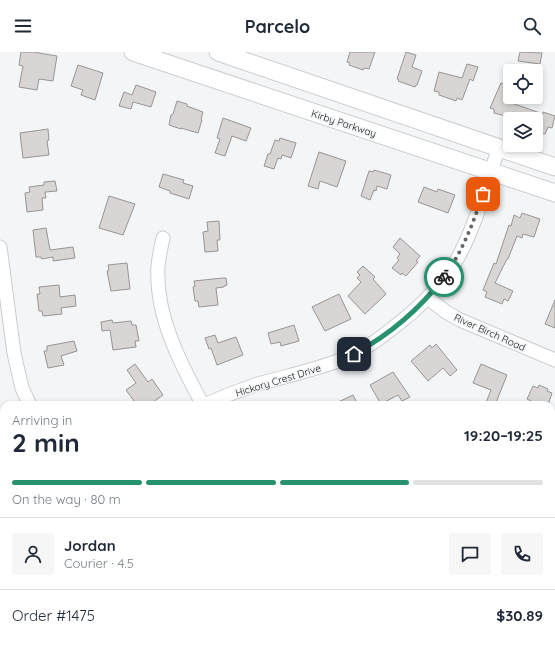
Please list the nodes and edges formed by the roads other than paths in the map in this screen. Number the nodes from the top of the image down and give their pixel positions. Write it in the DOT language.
graph roads {
  1 [pos="218,52"];
  2 [pos="143,54"];
  3 [pos="499,147"];
  4 [pos="555,167"];
  5 [pos="491,172"];
  6 [pos="555,192"];
  7 [pos="163,238"];
  8 [pos="0,247"];
  9 [pos="428,298"];
  10 [pos="555,360"];
  11 [pos="28,401"];
  12 [pos="202,401"];
  13 [pos="214,401"];
  1 -- 3 [label="main road"];
  2 -- 5 [label="main road, Kirby Parkway"];
  3 -- 4 [label="main road"];
  3 -- 5 [label="street, Hickory Crest Drive"];
  5 -- 6 [label="main road, Kirby Parkway"];
  5 -- 9 [label="street, Hickory Crest Drive"];
  7 -- 12 [label="street"];
  8 -- 11 [label="street"];
  9 -- 10 [label="street, River Birch Road"];
  9 -- 13 [label="street, Hickory Crest Drive"];
}
